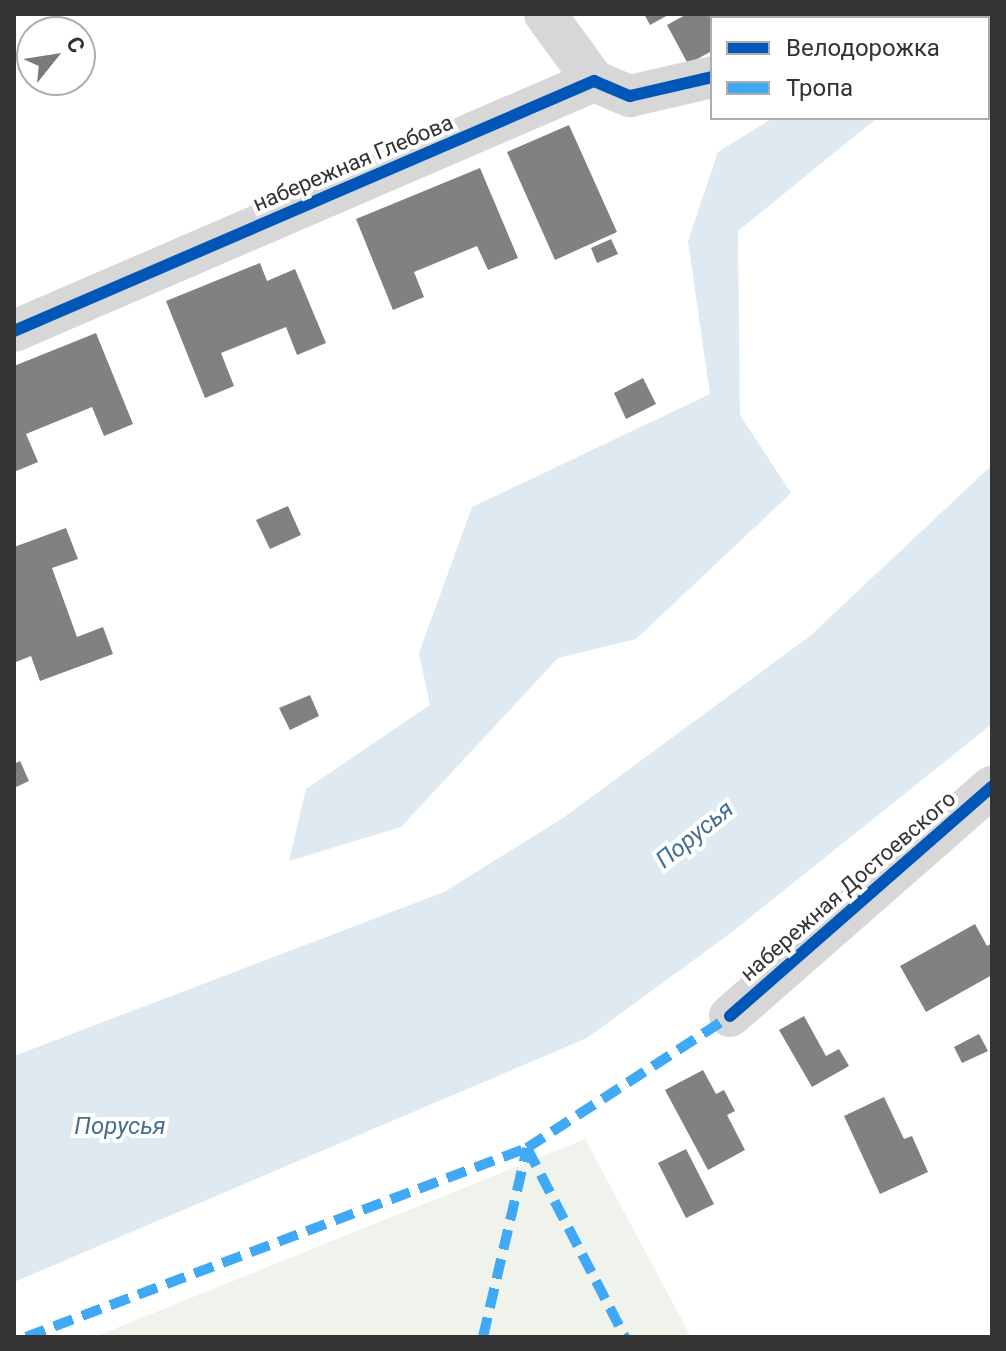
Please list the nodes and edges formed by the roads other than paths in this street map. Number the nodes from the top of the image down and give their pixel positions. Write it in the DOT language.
graph roads {
  1 [pos="545,14"];
  2 [pos="710,77"];
  3 [pos="594,81"];
  4 [pos="14,331"];
  5 [pos="992,787"];
  6 [pos="730,1016"];
  1 -- 3 [label="street"];
  2 -- 3 [label="street"];
  3 -- 4 [label="street, набережная Глебова"];
  5 -- 6 [label="street, набережная Достоевского"];
}
